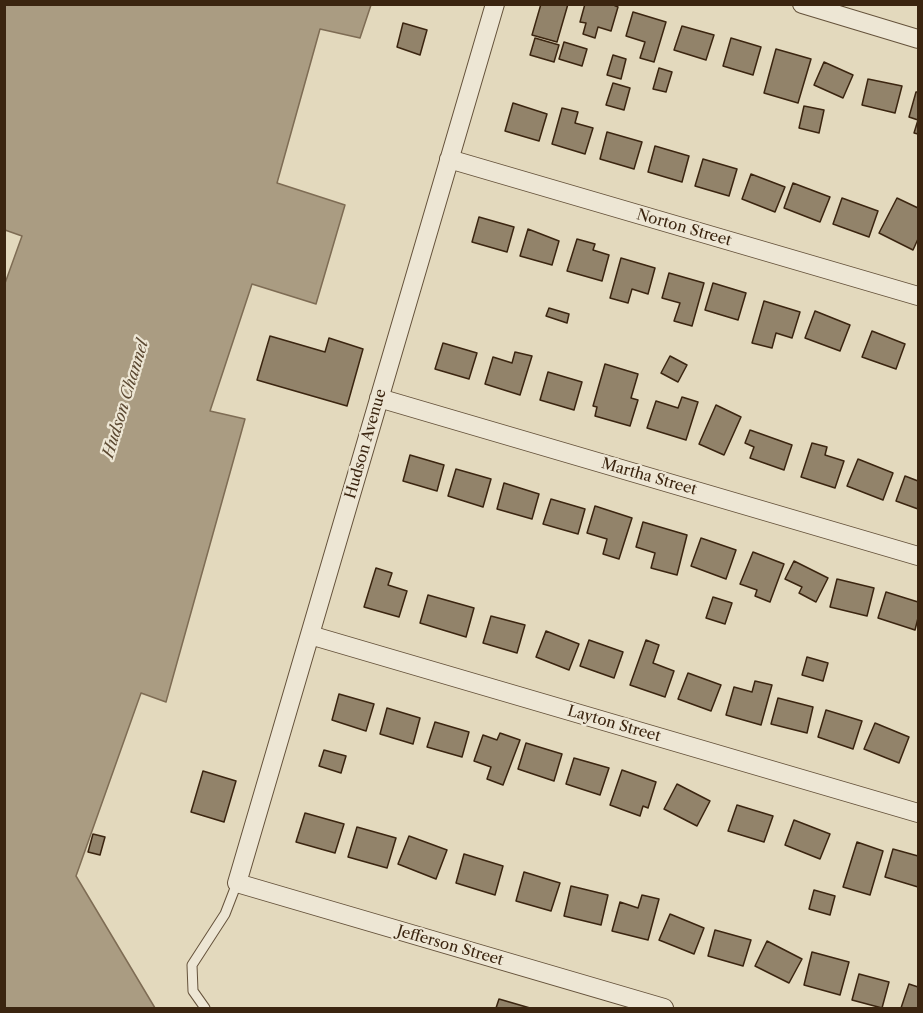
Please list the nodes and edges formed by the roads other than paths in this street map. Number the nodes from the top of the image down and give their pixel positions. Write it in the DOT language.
graph roads {
  1 [pos="495,4"];
  2 [pos="802,4"];
  3 [pos="918,39"];
  4 [pos="449,159"];
  5 [pos="918,296"];
  6 [pos="379,398"];
  7 [pos="918,556"];
  8 [pos="310,634"];
  9 [pos="918,813"];
  10 [pos="237,883"];
  11 [pos="205,1008"];
  12 [pos="664,1008"];
  1 -- 4 [label="street, Hudson Avenue"];
  2 -- 3 [label="street"];
  4 -- 5 [label="street, Norton Street"];
  4 -- 6 [label="street, Hudson Avenue"];
  6 -- 7 [label="street, Martha Street"];
  6 -- 8 [label="street, Hudson Avenue"];
  8 -- 9 [label="street, Layton Street"];
  8 -- 10 [label="street, Hudson Avenue"];
  10 -- 11 [label="lane"];
  10 -- 12 [label="street, Jefferson Street"];
}
